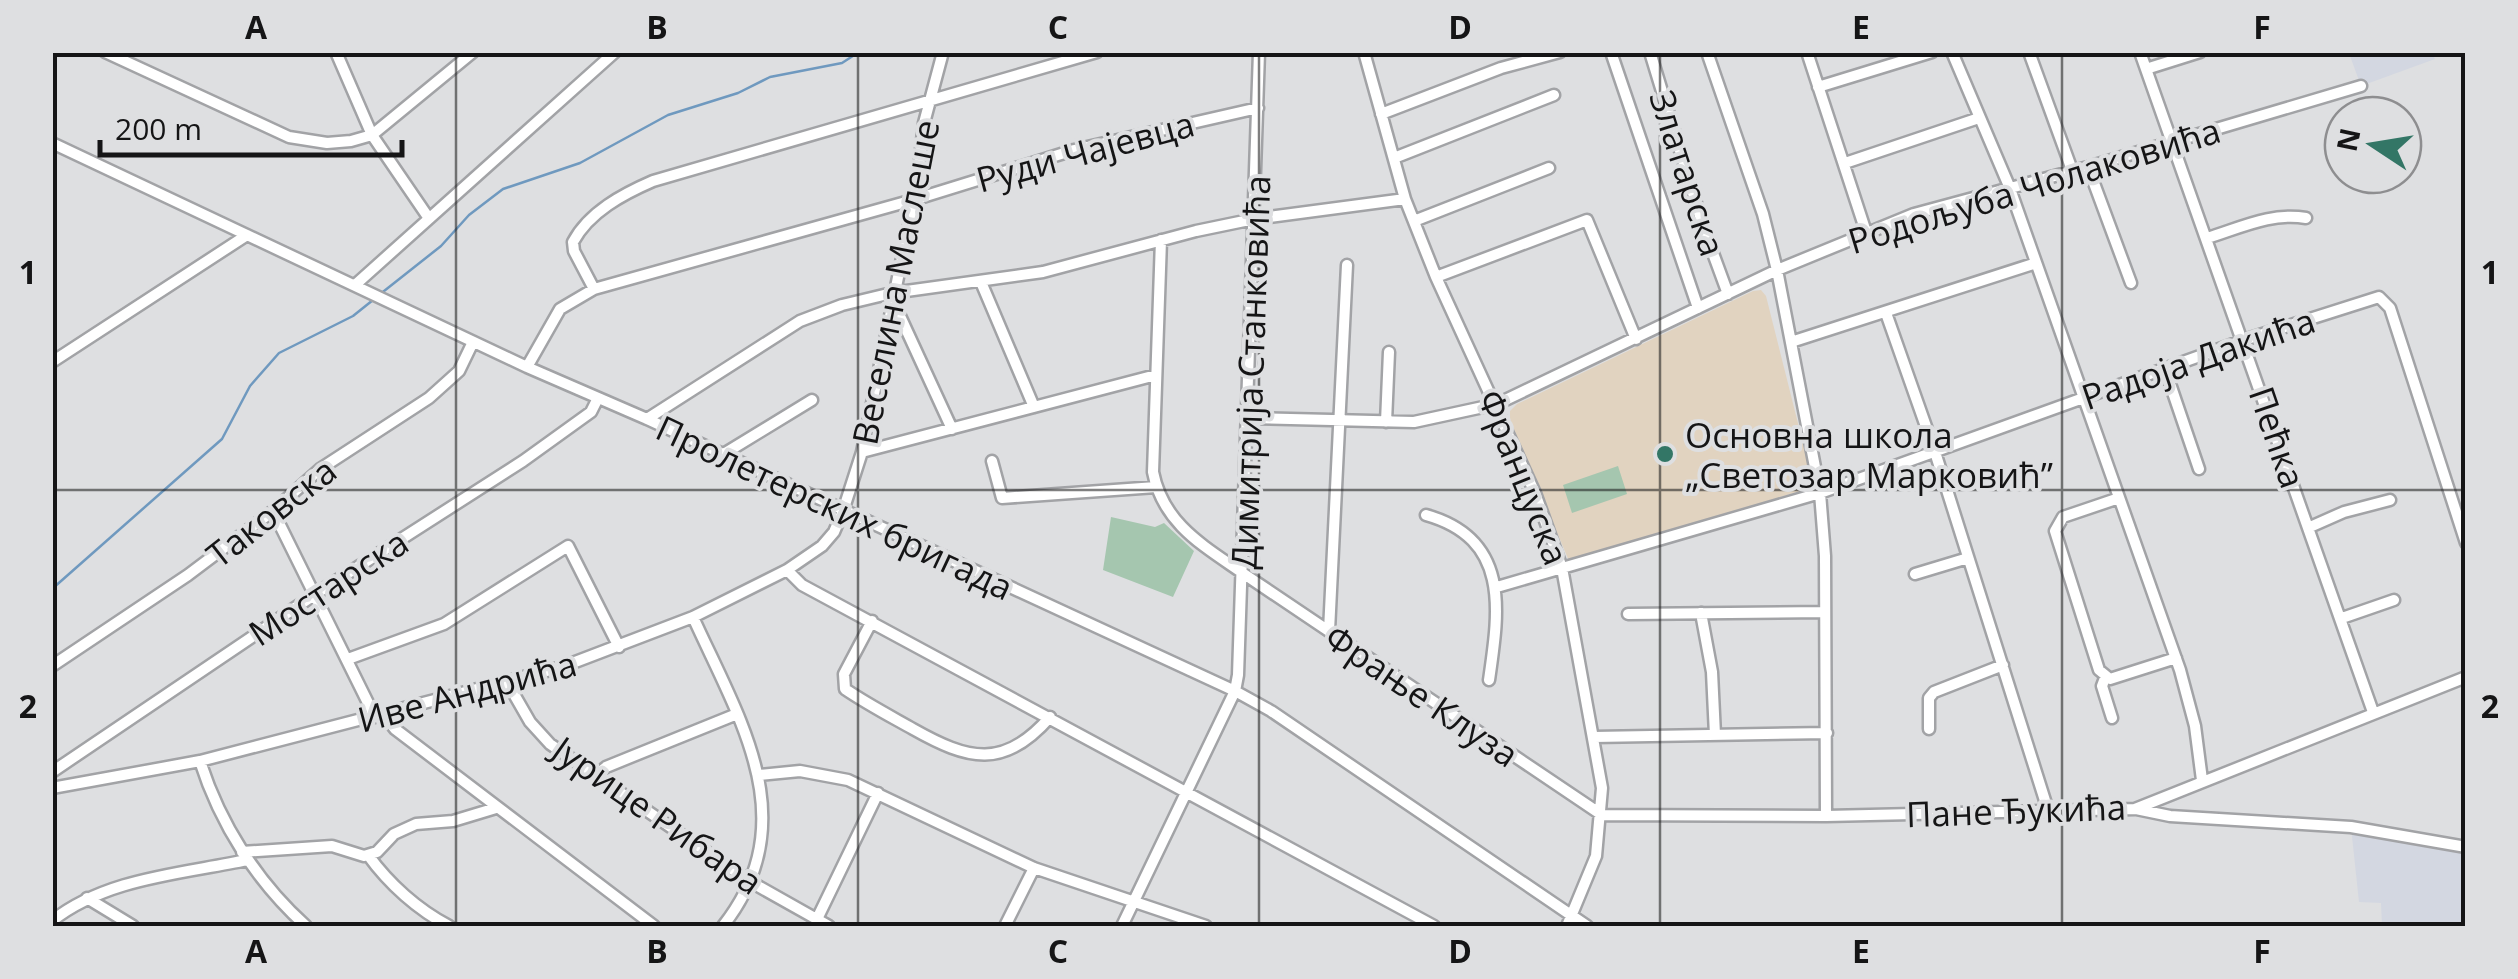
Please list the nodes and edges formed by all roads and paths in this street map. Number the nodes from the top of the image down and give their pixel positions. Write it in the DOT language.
graph roads {
  1 [pos="105,52"];
  2 [pos="336,52"];
  3 [pos="473,52"];
  4 [pos="615,52"];
  5 [pos="943,52"];
  6 [pos="1097,52"];
  7 [pos="1259,52"];
  8 [pos="1364,52"];
  9 [pos="1560,52"];
  10 [pos="1611,52"];
  11 [pos="1650,52"];
  12 [pos="1707,52"];
  13 [pos="1807,52"];
  14 [pos="1932,52"];
  15 [pos="1952,52"];
  16 [pos="2030,52"];
  17 [pos="2140,52"];
  18 [pos="2200,52"];
  19 [pos="2146,69"];
  20 [pos="2361,86"];
  21 [pos="1818,87"];
  22 [pos="1554,95"];
  23 [pos="931,102"];
  24 [pos="1258,108"];
  25 [pos="1381,114"];
  26 [pos="1979,118"];
  27 [pos="372,135"];
  28 [pos="2173,142"];
  29 [pos="52,144"];
  30 [pos="1394,158"];
  31 [pos="1845,164"];
  32 [pos="2088,166"];
  33 [pos="1548,168"];
  34 [pos="2072,170"];
  35 [pos="2009,186"];
  36 [pos="1405,199"];
  37 [pos="913,200"];
  38 [pos="428,217"];
  39 [pos="2306,218"];
  40 [pos="1254,219"];
  41 [pos="1414,222"];
  42 [pos="1866,232"];
  43 [pos="247,235"];
  44 [pos="2207,238"];
  45 [pos="1161,240"];
  46 [pos="2036,263"];
  47 [pos="1348,265"];
  48 [pos="1777,270"];
  49 [pos="1436,278"];
  50 [pos="981,282"];
  51 [pos="2131,283"];
  52 [pos="358,287"];
  53 [pos="594,289"];
  54 [pos="892,294"];
  55 [pos="1728,294"];
  56 [pos="890,307"];
  57 [pos="1698,308"];
  58 [pos="1886,313"];
  59 [pos="1636,339"];
  60 [pos="2244,340"];
  61 [pos="474,342"];
  62 [pos="1791,342"];
  63 [pos="1389,352"];
  64 [pos="52,362"];
  65 [pos="527,368"];
  66 [pos="2166,369"];
  67 [pos="1156,375"];
  68 [pos="598,398"];
  69 [pos="2085,398"];
  70 [pos="812,400"];
  71 [pos="1497,404"];
  72 [pos="1034,406"];
  73 [pos="1248,418"];
  74 [pos="647,419"];
  75 [pos="1342,421"];
  76 [pos="1386,422"];
  77 [pos="952,430"];
  78 [pos="862,452"];
  79 [pos="1935,452"];
  80 [pos="722,454"];
  81 [pos="992,461"];
  82 [pos="2200,469"];
  83 [pos="1156,487"];
  84 [pos="1820,492"];
  85 [pos="2119,498"];
  86 [pos="2390,500"];
  87 [pos="273,511"];
  88 [pos="843,511"];
  89 [pos="1426,515"];
  90 [pos="2310,526"];
  91 [pos="2466,543"];
  92 [pos="1968,558"];
  93 [pos="1562,568"];
  94 [pos="787,570"];
  95 [pos="1244,574"];
  96 [pos="1915,574"];
  97 [pos="1497,587"];
  98 [pos="314,595"];
  99 [pos="2394,600"];
  100 [pos="1826,612"];
  101 [pos="1702,613"];
  102 [pos="1628,614"];
  103 [pos="693,617"];
  104 [pos="2342,618"];
  105 [pos="872,620"];
  106 [pos="1328,631"];
  107 [pos="619,647"];
  108 [pos="2176,658"];
  109 [pos="348,659"];
  110 [pos="52,666"];
  111 [pos="2003,666"];
  112 [pos="2466,677"];
  113 [pos="2105,678"];
  114 [pos="1489,680"];
  115 [pos="507,682"];
  116 [pos="1235,691"];
  117 [pos="2373,712"];
  118 [pos="737,714"];
  119 [pos="380,716"];
  120 [pos="1050,717"];
  121 [pos="2112,718"];
  122 [pos="1929,729"];
  123 [pos="1827,733"];
  124 [pos="1715,734"];
  125 [pos="1594,737"];
  126 [pos="66,761"];
  127 [pos="200,761"];
  128 [pos="52,772"];
  129 [pos="759,775"];
  130 [pos="595,776"];
  131 [pos="2202,780"];
  132 [pos="71,784"];
  133 [pos="52,788"];
  134 [pos="1189,792"];
  135 [pos="878,793"];
  136 [pos="2162,797"];
  137 [pos="496,808"];
  138 [pos="2135,809"];
  139 [pos="2048,810"];
  140 [pos="2160,814"];
  141 [pos="1602,815"];
  142 [pos="1826,816"];
  143 [pos="2466,846"];
  144 [pos="368,855"];
  145 [pos="244,856"];
  146 [pos="1034,868"];
  147 [pos="749,881"];
  148 [pos="88,898"];
  149 [pos="1135,903"];
  150 [pos="818,919"];
  151 [pos="52,921"];
  152 [pos="1569,921"];
  153 [pos="133,926"];
  154 [pos="306,926"];
  155 [pos="450,926"];
  156 [pos="654,926"];
  157 [pos="723,926"];
  158 [pos="828,926"];
  159 [pos="1006,926"];
  160 [pos="1122,926"];
  161 [pos="1206,926"];
  162 [pos="1434,926"];
  163 [pos="1586,926"];
  1 -- 27 [label="street"];
  2 -- 27 [label="street"];
  3 -- 27 [label="street"];
  4 -- 38 [label="street"];
  5 -- 23 [label="street, Веселина Маслеше"];
  6 -- 23 [label="street"];
  7 -- 24 [label="street, Димитрија Станковића"];
  8 -- 25 [label="street, Француска"];
  9 -- 25 [label="street"];
  10 -- 57 [label="street"];
  11 -- 55 [label="street, Златарска"];
  12 -- 48 [label="street"];
  13 -- 21 [label="street"];
  14 -- 21 [label="street"];
  15 -- 26 [label="street"];
  16 -- 34 [label="street"];
  17 -- 19 [label="street, Пећка"];
  18 -- 19 [label="street"];
  19 -- 28 [label="street, Пећка"];
  20 -- 28 [label="street, Родољуба Чолаковића"];
  21 -- 31 [label="street"];
  22 -- 30 [label="street"];
  23 -- 37 [label="street, Веселина Маслеше"];
  23 -- 53 [label="street"];
  24 -- 37 [label="street, Руди Чајевца"];
  24 -- 40 [label="street, Димитрија Станковића"];
  25 -- 30 [label="street, Француска"];
  26 -- 31 [label="street"];
  26 -- 35 [label="street"];
  27 -- 38 [label="street"];
  28 -- 32 [label="street, Родољуба Чолаковића"];
  28 -- 44 [label="street, Пећка"];
  29 -- 43 [label="street, Пролетерских бригада"];
  30 -- 36 [label="street, Француска"];
  31 -- 42 [label="street"];
  32 -- 34 [label="street, Родољуба Чолаковића"];
  32 -- 51 [label="street"];
  33 -- 41 [label="street"];
  34 -- 35 [label="street, Родољуба Чолаковића"];
  35 -- 42 [label="street, Родољуба Чолаковића"];
  35 -- 46 [label="street"];
  36 -- 40 [label="street"];
  36 -- 41 [label="street, Француска"];
  37 -- 53 [label="street, Руди Чајевца"];
  37 -- 54 [label="street, Веселина Маслеше"];
  38 -- 52 [label="street"];
  39 -- 44 [label="street"];
  40 -- 45 [label="street"];
  40 -- 73 [label="street, Димитрија Станковића"];
  41 -- 49 [label="street, Француска"];
  42 -- 48 [label="street, Родољуба Чолаковића"];
  43 -- 52 [label="street, Пролетерских бригада"];
  43 -- 64 [label="street"];
  44 -- 60 [label="street, Пећка"];
  45 -- 50 [label="street"];
  45 -- 67 [label="street"];
  46 -- 58 [label="street"];
  46 -- 69 [label="street"];
  47 -- 75 [label="street"];
  48 -- 55 [label="street, Родољуба Чолаковића"];
  48 -- 62 [label="street"];
  49 -- 59 [label="street"];
  49 -- 71 [label="street, Француска"];
  50 -- 54 [label="street"];
  50 -- 72 [label="street"];
  52 -- 61 [label="street, Пролетерских бригада"];
  53 -- 65 [label="street"];
  54 -- 56 [label="street, Веселина Маслеше"];
  54 -- 74 [label="street"];
  55 -- 57 [label="street, Родољуба Чолаковића"];
  56 -- 77 [label="street"];
  56 -- 78 [label="street, Веселина Маслеше"];
  57 -- 59 [label="street, Родољуба Чолаковића"];
  58 -- 62 [label="street"];
  58 -- 79 [label="street"];
  59 -- 71 [label="street, Родољуба Чолаковића"];
  60 -- 66 [label="street, Радоја Дакића"];
  60 -- 90 [label="street, Пећка"];
  60 -- 91 [label="street, Радоја Дакића"];
  61 -- 65 [label="street, Пролетерских бригада"];
  61 -- 87 [label="street, Таковска"];
  62 -- 84 [label="street"];
  63 -- 76 [label="street"];
  65 -- 68 [label="street, Пролетерских бригада"];
  66 -- 69 [label="street, Радоја Дакића"];
  66 -- 82 [label="street"];
  67 -- 72 [label="street"];
  67 -- 83 [label="street"];
  68 -- 74 [label="street, Пролетерских бригада"];
  68 -- 98 [label="street, Мостарска"];
  69 -- 79 [label="street, Радоја Дакића"];
  69 -- 85 [label="street"];
  70 -- 80 [label="street"];
  71 -- 76 [label="street, Родољуба Чолаковића"];
  71 -- 93 [label="street, Француска"];
  72 -- 77 [label="street"];
  73 -- 75 [label="street, Родољуба Чолаковића"];
  73 -- 95 [label="street, Димитрија Станковића"];
  74 -- 80 [label="street, Пролетерских бригада"];
  75 -- 76 [label="street, Родољуба Чолаковића"];
  75 -- 106 [label="street"];
  77 -- 78 [label="street"];
  78 -- 88 [label="street, Веселина Маслеше"];
  79 -- 84 [label="street, Радоја Дакића"];
  79 -- 92 [label="street"];
  80 -- 88 [label="street, Пролетерских бригада"];
  81 -- 83 [label="street"];
  83 -- 95 [label="street, Фрање Клуза"];
  84 -- 93 [label="street, Радоја Дакића"];
  84 -- 100 [label="street"];
  85 -- 108 [label="street"];
  85 -- 113 [label="street"];
  86 -- 90 [label="street"];
  87 -- 98 [label="street"];
  87 -- 110 [label="street, Таковска"];
  88 -- 94 [label="street, Иве Андрића"];
  88 -- 116 [label="street, Пролетерских бригада"];
  89 -- 97 [label="street"];
  90 -- 104 [label="street, Пећка"];
  92 -- 96 [label="street"];
  92 -- 111 [label="street"];
  93 -- 97 [label="street, Радоја Дакића"];
  93 -- 125 [label="street, Француска"];
  94 -- 103 [label="street, Иве Андрића"];
  94 -- 105 [label="street"];
  95 -- 106 [label="street, Фрање Клуза"];
  95 -- 116 [label="street, Димитрија Станковића"];
  97 -- 114 [label="street"];
  98 -- 109 [label="street"];
  98 -- 126 [label="street, Мостарска"];
  99 -- 104 [label="street"];
  100 -- 101 [label="street"];
  100 -- 123 [label="street"];
  101 -- 102 [label="street"];
  101 -- 124 [label="street"];
  103 -- 107 [label="street, Иве Андрића"];
  103 -- 118 [label="street"];
  104 -- 117 [label="street, Пећка"];
  105 -- 120 [label="street"];
  105 -- 120 [label="street"];
  106 -- 141 [label="street, Фрање Клуза"];
  107 -- 109 [label="street"];
  107 -- 115 [label="street, Иве Андрића"];
  108 -- 113 [label="street"];
  108 -- 131 [label="street"];
  109 -- 119 [label="street"];
  111 -- 122 [label="street"];
  111 -- 139 [label="street"];
  112 -- 117 [label="street, Пане Ђукића"];
  113 -- 121 [label="street"];
  115 -- 119 [label="street, Иве Андрића"];
  115 -- 130 [label="street, Јурице Рибара"];
  116 -- 134 [label="street"];
  116 -- 152 [label="street, Пролетерских бригада"];
  117 -- 131 [label="street, Пане Ђукића"];
  118 -- 129 [label="street"];
  118 -- 130 [label="street"];
  119 -- 127 [label="street, Иве Андрића"];
  119 -- 137 [label="street"];
  120 -- 134 [label="street"];
  123 -- 124 [label="street"];
  123 -- 142 [label="street"];
  124 -- 125 [label="street"];
  125 -- 141 [label="street, Француска"];
  126 -- 128 [label="street, Мостарска"];
  126 -- 132 [label="street"];
  127 -- 132 [label="street, Иве Андрића"];
  127 -- 145 [label="street"];
  129 -- 135 [label="street"];
  129 -- 147 [label="street"];
  130 -- 147 [label="street, Јурице Рибара"];
  131 -- 136 [label="street, Пане Ђукића"];
  132 -- 133 [label="street, Иве Андрића"];
  134 -- 149 [label="street"];
  134 -- 162 [label="street"];
  135 -- 146 [label="street"];
  135 -- 150 [label="street"];
  136 -- 138 [label="street, Пане Ђукића"];
  136 -- 140 [label="street"];
  137 -- 144 [label="street"];
  137 -- 156 [label="street"];
  138 -- 139 [label="street, Пане Ђукића"];
  138 -- 140 [label="street"];
  139 -- 142 [label="street, Пане Ђукића"];
  140 -- 143 [label="street"];
  141 -- 142 [label="street, Пане Ђукића"];
  141 -- 152 [label="street, Француска"];
  144 -- 145 [label="street"];
  144 -- 155 [label="street"];
  145 -- 148 [label="street"];
  145 -- 154 [label="street"];
  146 -- 149 [label="street"];
  146 -- 159 [label="street"];
  147 -- 150 [label="street, Јурице Рибара"];
  147 -- 157 [label="street"];
  148 -- 151 [label="street"];
  148 -- 153 [label="street"];
  149 -- 160 [label="street"];
  149 -- 161 [label="street"];
  150 -- 158 [label="street, Јурице Рибара"];
  152 -- 163 [label="street, Пролетерских бригада"];
}
